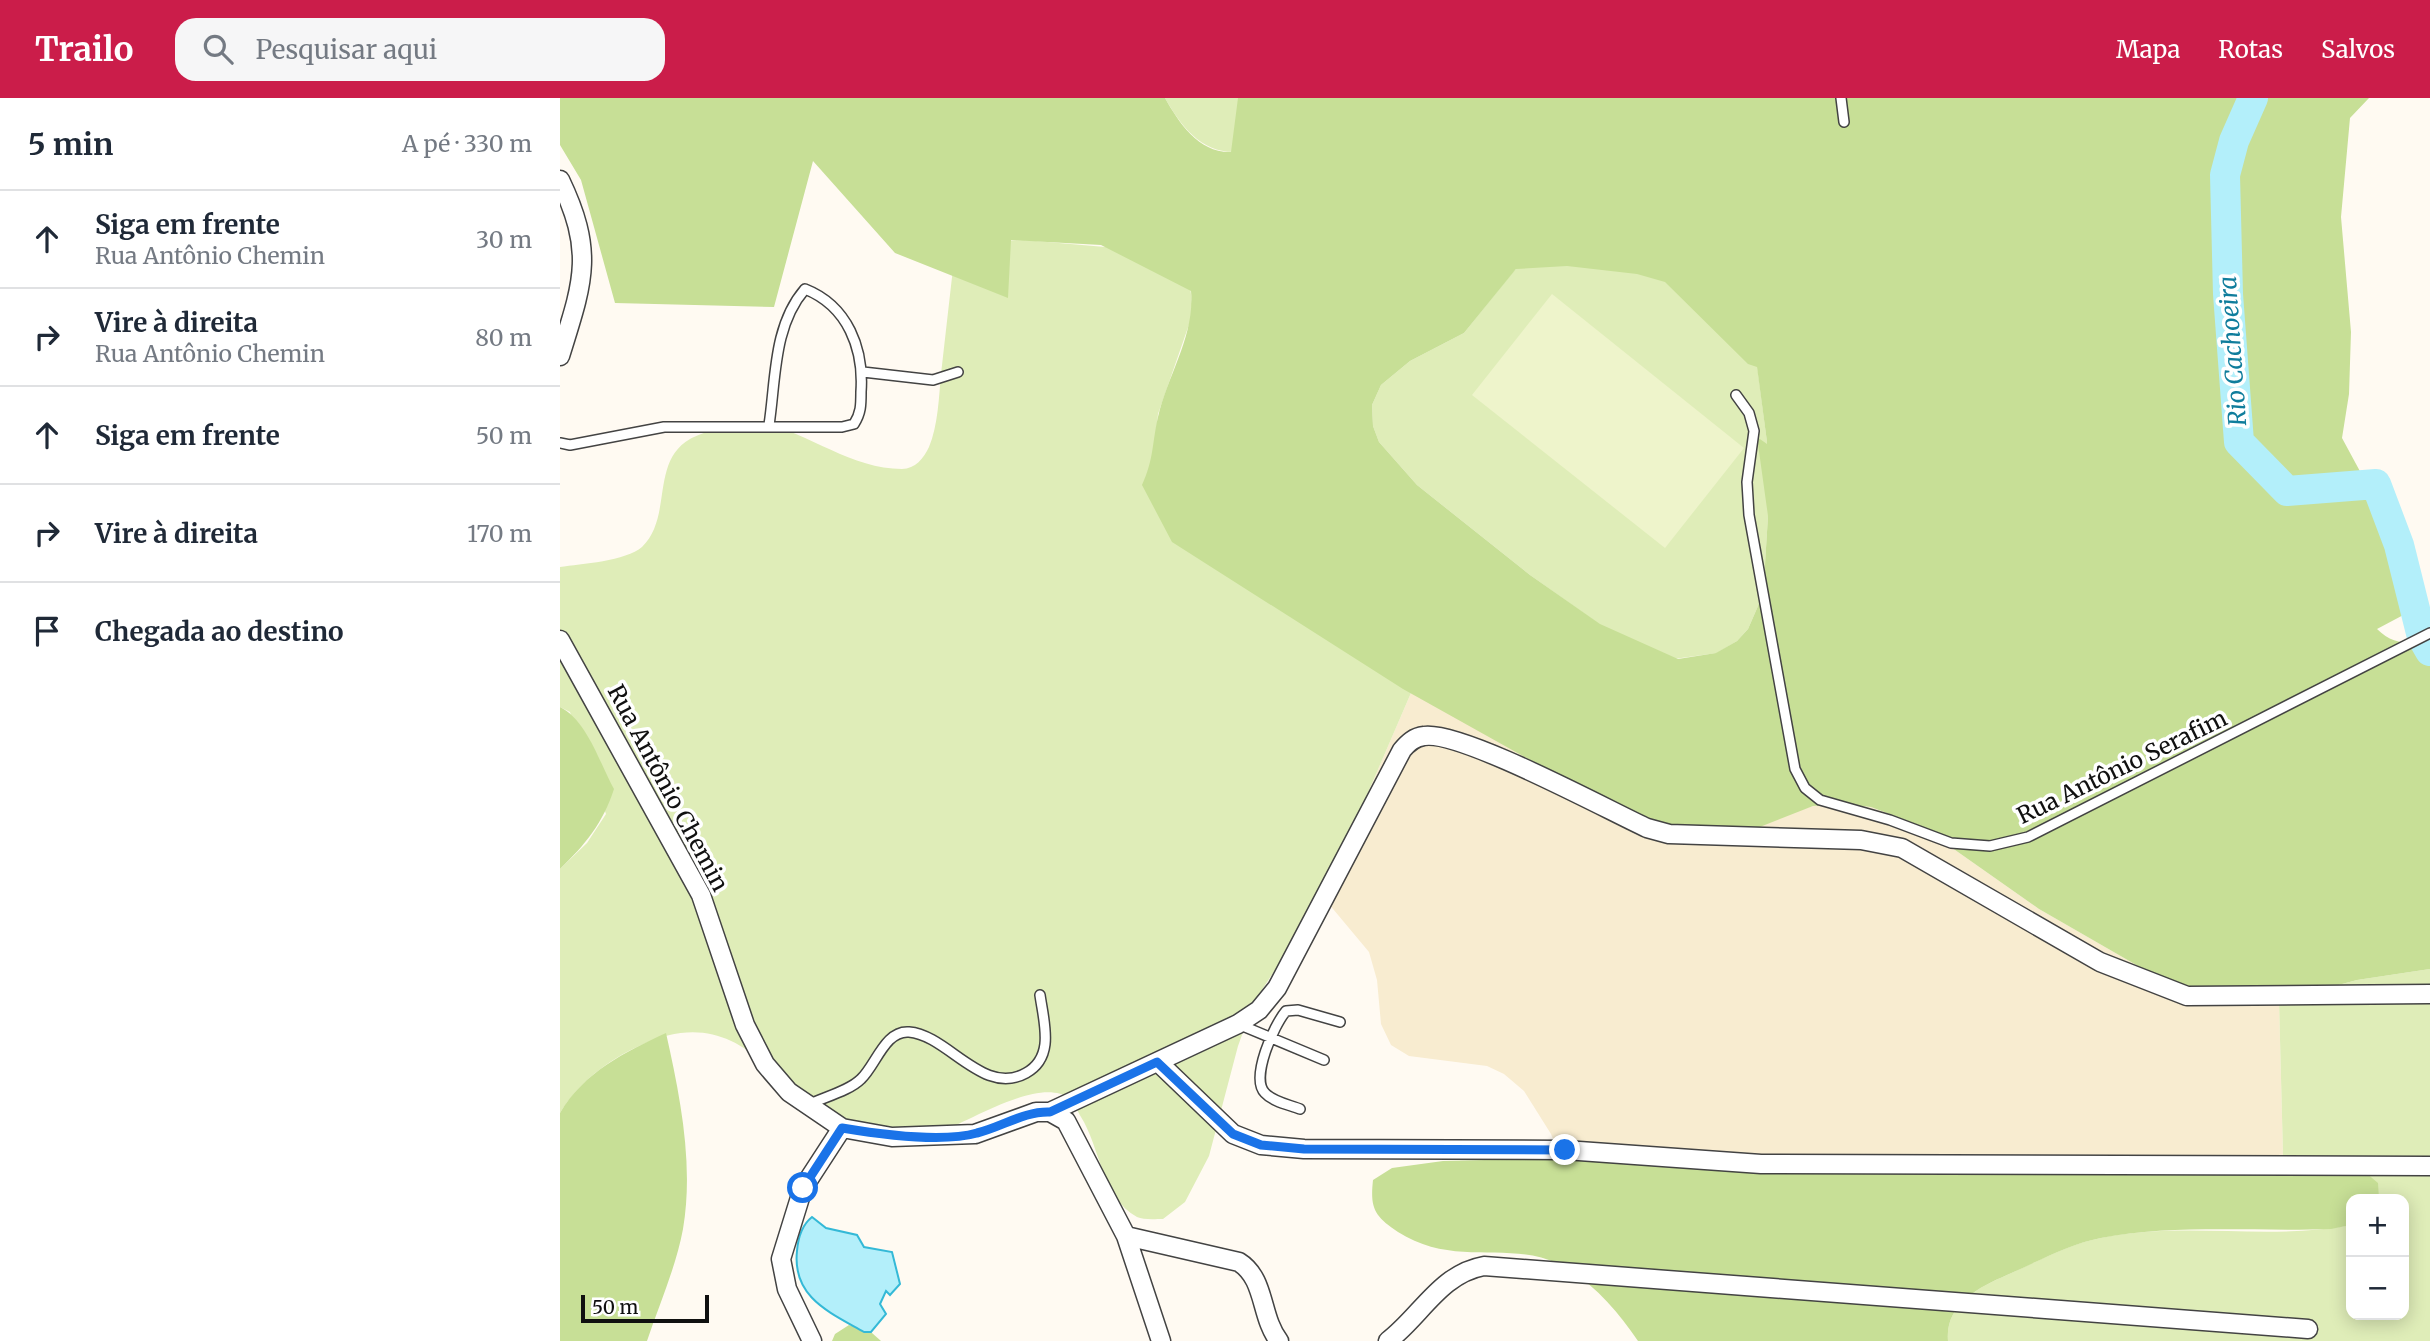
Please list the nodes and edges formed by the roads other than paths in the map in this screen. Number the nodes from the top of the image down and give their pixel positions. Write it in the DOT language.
graph roads {
  1 [pos="1840,98"];
  2 [pos="1844,122"];
  3 [pos="560,180"];
  4 [pos="560,356"];
  5 [pos="863,372"];
  6 [pos="958,372"];
  7 [pos="1736,395"];
  8 [pos="769,425"];
  9 [pos="560,443"];
  10 [pos="2430,633"];
  11 [pos="560,640"];
  12 [pos="2430,994"];
  13 [pos="1040,996"];
  14 [pos="1340,1022"];
  15 [pos="1238,1024"];
  16 [pos="1271,1038"];
  17 [pos="1324,1060"];
  18 [pos="1157,1062"];
  19 [pos="808,1105"];
  20 [pos="1300,1109"];
  21 [pos="1050,1112"];
  22 [pos="842,1128"];
  23 [pos="2430,1166"];
  24 [pos="1126,1236"];
  25 [pos="2308,1329"];
  26 [pos="812,1341"];
  27 [pos="1161,1341"];
  28 [pos="1279,1341"];
  29 [pos="1388,1341"];
  1 -- 2 [label="lane"];
  3 -- 4 [label="street"];
  5 -- 6 [label="lane"];
  5 -- 8 [label="lane"];
  5 -- 8 [label="lane"];
  7 -- 10 [label="lane, Rua Antônio Serafim"];
  8 -- 9 [label="lane"];
  11 -- 19 [label="street, Rua Antônio Chemin"];
  12 -- 15 [label="street, Rua Antônio Chemin"];
  13 -- 19 [label="lane"];
  14 -- 16 [label="lane"];
  15 -- 16 [label="lane"];
  15 -- 18 [label="street, Rua Antônio Chemin"];
  16 -- 17 [label="lane"];
  16 -- 20 [label="lane"];
  18 -- 21 [label="street, Rua Antônio Chemin"];
  18 -- 23 [label="street"];
  19 -- 22 [label="street, Rua Antônio Chemin"];
  21 -- 22 [label="street, Rua Antônio Chemin"];
  21 -- 24 [label="street"];
  22 -- 26 [label="street"];
  24 -- 27 [label="street"];
  24 -- 28 [label="street"];
  25 -- 29 [label="street"];
}
